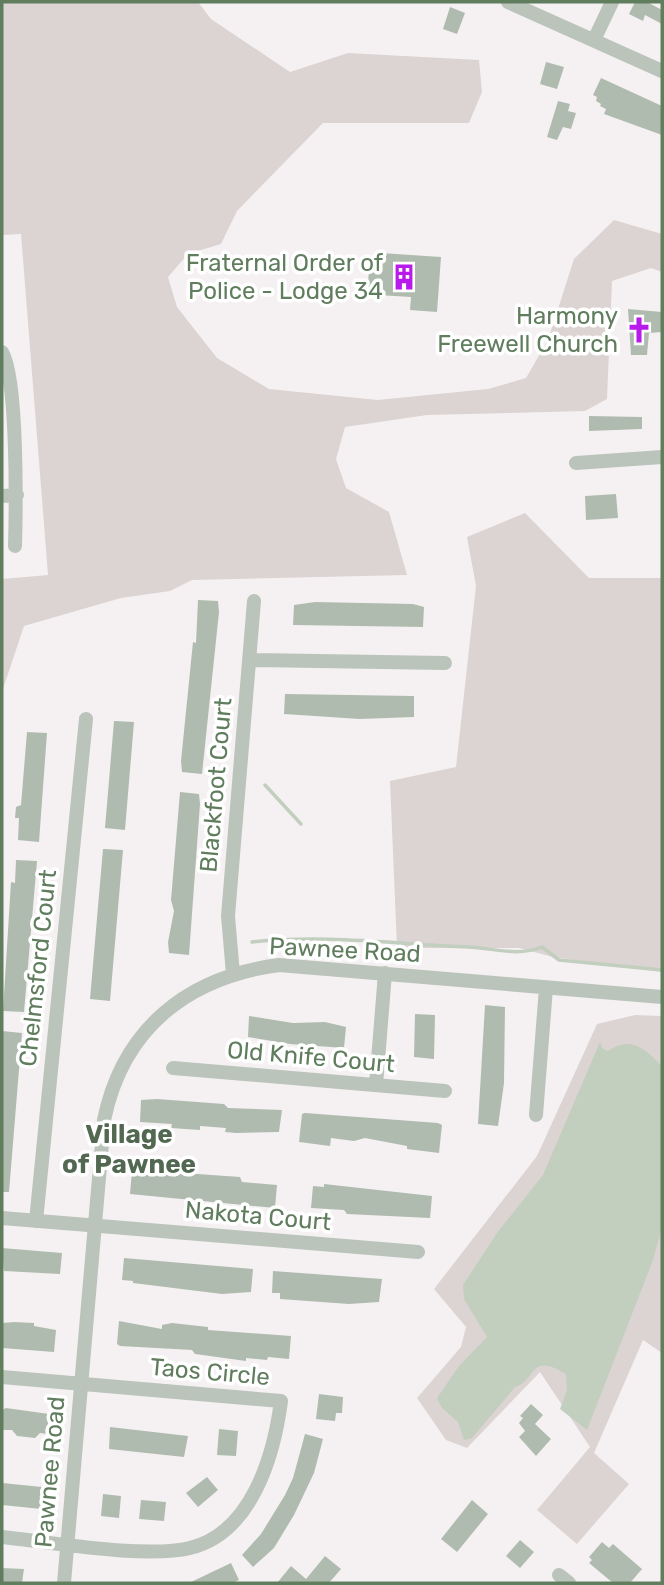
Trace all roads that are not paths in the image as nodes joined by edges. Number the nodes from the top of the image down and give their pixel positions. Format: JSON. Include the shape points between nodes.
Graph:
{"nodes":[{"id":1,"x":508,"y":2,"type":"edge"},
{"id":2,"x":612,"y":2,"type":"edge"},
{"id":3,"x":594,"y":40,"type":"junction"},
{"id":4,"x":662,"y":71,"type":"edge"},
{"id":5,"x":2,"y":352,"type":"edge"},
{"id":6,"x":662,"y":457,"type":"edge"},
{"id":7,"x":576,"y":463,"type":"dead end"},
{"id":8,"x":9,"y":496,"type":"edge"},
{"id":9,"x":16,"y":546,"type":"dead end"},
{"id":10,"x":254,"y":601,"type":"dead end"},
{"id":11,"x":249,"y":660,"type":"junction"},
{"id":12,"x":445,"y":663,"type":"dead end"},
{"id":13,"x":86,"y":719,"type":"dead end"},
{"id":14,"x":233,"y":974,"type":"junction"},
{"id":15,"x":385,"y":974,"type":"junction"},
{"id":16,"x":546,"y":988,"type":"junction"},
{"id":17,"x":662,"y":997,"type":"edge"},
{"id":18,"x":173,"y":1068,"type":"dead end"},
{"id":19,"x":376,"y":1085,"type":"junction"},
{"id":20,"x":445,"y":1091,"type":"dead end"},
{"id":21,"x":536,"y":1115,"type":"dead end"},
{"id":22,"x":2,"y":1218,"type":"edge"},
{"id":23,"x":36,"y":1221,"type":"junction"},
{"id":24,"x":94,"y":1226,"type":"junction"},
{"id":25,"x":418,"y":1252,"type":"dead end"},
{"id":26,"x":2,"y":1377,"type":"edge"},
{"id":27,"x":80,"y":1384,"type":"junction"},
{"id":28,"x":2,"y":1537,"type":"edge"},
{"id":29,"x":67,"y":1543,"type":"junction"},
{"id":30,"x":64,"y":1583,"type":"edge"}],
"edges":[{"from":1,"to":3,"type":"street"},
{"from":2,"to":3,"type":"street"},
{"from":3,"to":4,"type":"street"},
{"from":5,"to":8,"type":"street","via":[[9,373]]},
{"from":6,"to":7,"type":"street"},
{"from":8,"to":9,"type":"street"},
{"from":10,"to":11,"type":"street","name":"Blackfoot Court"},
{"from":11,"to":12,"type":"street"},
{"from":11,"to":14,"type":"street","name":"Blackfoot Court","via":[[228,916]]},
{"from":13,"to":23,"type":"street","name":"Chelmsford Court"},
{"from":14,"to":15,"type":"street","name":"Pawnee Road","via":[[279,965]]},
{"from":14,"to":24,"type":"street","name":"Pawnee Road","via":[[177,1002],[147,1028],[124,1060],[104,1120]]},
{"from":15,"to":16,"type":"street","name":"Pawnee Road"},
{"from":15,"to":19,"type":"street"},
{"from":16,"to":17,"type":"street","name":"Pawnee Road"},
{"from":16,"to":21,"type":"street"},
{"from":18,"to":19,"type":"street","name":"Old Knife Court"},
{"from":19,"to":20,"type":"street","name":"Old Knife Court"},
{"from":22,"to":23,"type":"street","name":"Nakota Court"},
{"from":23,"to":24,"type":"street","name":"Nakota Court"},
{"from":24,"to":25,"type":"street","name":"Nakota Court"},
{"from":24,"to":27,"type":"street","name":"Pawnee Road"},
{"from":26,"to":27,"type":"street"},
{"from":27,"to":29,"type":"street","name":"Pawnee Road"},
{"from":27,"to":29,"type":"street","name":"Taos Circle","via":[[281,1401],[277,1430],[256,1488],[238,1516],[217,1536],[192,1547],[165,1551]]},
{"from":28,"to":29,"type":"street"},
{"from":29,"to":30,"type":"street","name":"Pawnee Road"}]}
